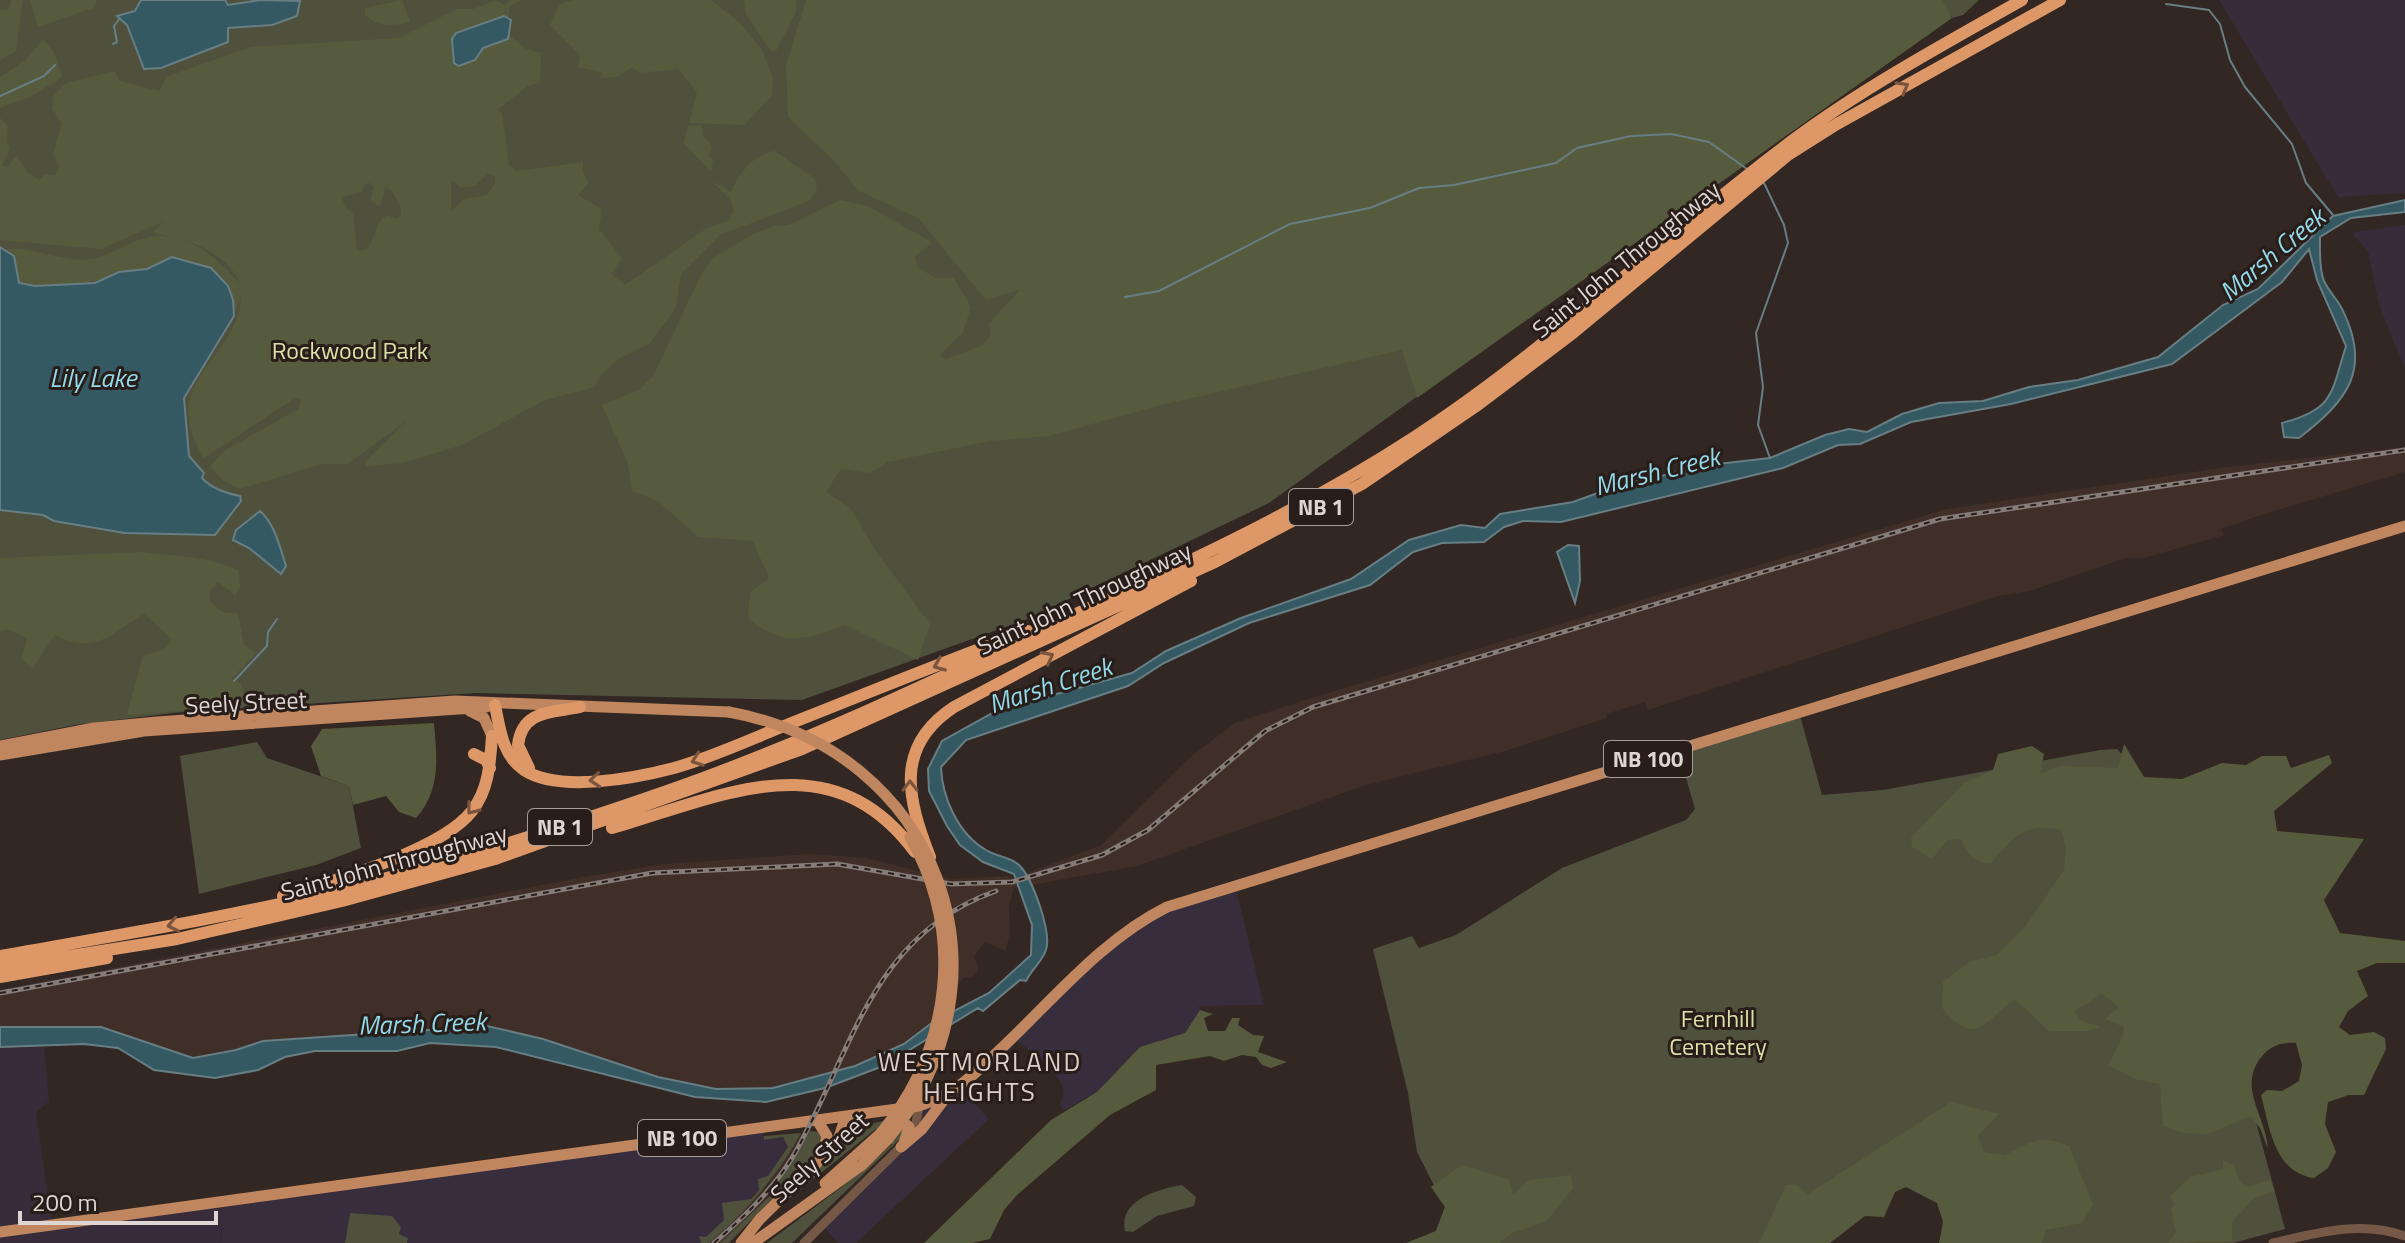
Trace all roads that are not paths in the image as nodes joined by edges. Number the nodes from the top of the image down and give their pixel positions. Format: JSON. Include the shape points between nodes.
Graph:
{"nodes":[{"id":1,"x":2022,"y":0,"type":"edge"},
{"id":2,"x":2060,"y":0,"type":"edge"},
{"id":3,"x":1288,"y":526,"type":"junction"},
{"id":4,"x":2405,"y":526,"type":"edge"},
{"id":5,"x":1091,"y":608,"type":"junction"},
{"id":6,"x":495,"y":705,"type":"junction"},
{"id":7,"x":580,"y":707,"type":"junction"},
{"id":8,"x":468,"y":711,"type":"junction"},
{"id":9,"x":492,"y":736,"type":"junction"},
{"id":10,"x":0,"y":746,"type":"edge"},
{"id":11,"x":474,"y":754,"type":"joint"},
{"id":12,"x":0,"y":755,"type":"edge"},
{"id":13,"x":490,"y":768,"type":"junction"},
{"id":14,"x":537,"y":776,"type":"junction"},
{"id":15,"x":495,"y":859,"type":"junction"},
{"id":16,"x":925,"y":859,"type":"junction"},
{"id":17,"x":211,"y":917,"type":"junction"},
{"id":18,"x":177,"y":939,"type":"junction"},
{"id":19,"x":0,"y":956,"type":"edge"},
{"id":20,"x":0,"y":967,"type":"edge"},
{"id":21,"x":0,"y":977,"type":"edge"},
{"id":22,"x":949,"y":1094,"type":"junction"},
{"id":23,"x":919,"y":1106,"type":"junction"},
{"id":24,"x":889,"y":1111,"type":"junction"},
{"id":25,"x":846,"y":1116,"type":"junction"},
{"id":26,"x":817,"y":1120,"type":"junction"},
{"id":27,"x":901,"y":1147,"type":"junction"},
{"id":28,"x":819,"y":1160,"type":"junction"},
{"id":29,"x":0,"y":1232,"type":"edge"},
{"id":30,"x":2405,"y":1236,"type":"edge"},
{"id":31,"x":741,"y":1243,"type":"edge"},
{"id":32,"x":753,"y":1243,"type":"edge"},
{"id":33,"x":804,"y":1243,"type":"edge"},
{"id":34,"x":2273,"y":1243,"type":"edge"}],
"edges":[{"from":1,"to":5,"type":"highway","name":"Saint John Throughway","number":"NB 1","via":[[1782,148],[1566,326],[1419,434],[1282,516]]},
{"from":3,"to":2,"type":"highway","name":"Saint John Throughway","number":"NB 1","one_way":true,"via":[[1362,484],[1508,383],[1788,155]]},
{"from":3,"to":15,"type":"highway","name":"Saint John Throughway","number":"NB 1","via":[[817,743]]},
{"from":16,"to":3,"type":"highway","one_way":true,"bridge":true,"via":[[913,814],[910,771],[924,737],[954,707]]},
{"from":4,"to":22,"type":"main road","number":"NB 100","via":[[1167,907],[1110,944]]},
{"from":5,"to":14,"type":"highway","one_way":true,"via":[[678,767],[584,781]]},
{"from":5,"to":17,"type":"highway","name":"Saint John Throughway","number":"NB 1","via":[[853,718],[678,787],[443,863]]},
{"from":6,"to":7,"type":"main road","name":"Seely Street"},
{"from":6,"to":8,"type":"main road","name":"Seely Street"},
{"from":6,"to":9,"type":"main road"},
{"from":6,"to":10,"type":"main road","name":"Seely Street","via":[[455,701],[196,718],[94,728]]},
{"from":6,"to":14,"type":"highway","via":[[505,747]]},
{"from":7,"to":14,"type":"highway","via":[[544,712],[524,725],[518,745]]},
{"from":7,"to":16,"type":"main road","name":"Seely Street","bridge":true,"via":[[729,715],[788,734],[847,767],[885,803]]},
{"from":8,"to":9,"type":"main road","via":[[484,718]]},
{"from":8,"to":12,"type":"main road","name":"Seely Street","via":[[144,731]]},
{"from":9,"to":11,"type":"main road"},
{"from":9,"to":13,"type":"highway"},
{"from":11,"to":13,"type":"highway"},
{"from":13,"to":17,"type":"highway","one_way":true,"via":[[472,811],[440,837],[333,880]]},
{"from":15,"to":16,"type":"highway","bridge":true,"via":[[735,792],[800,783],[860,801]]},
{"from":15,"to":18,"type":"highway","name":"Saint John Throughway","number":"NB 1"},
{"from":16,"to":32,"type":"main road","name":"Seely Street","bridge":true,"via":[[942,924],[946,966],[936,1030],[923,1067],[862,1165]]},
{"from":17,"to":19,"type":"highway","name":"Saint John Throughway","number":"NB 1","one_way":true},
{"from":18,"to":20,"type":"highway","name":"Saint John Throughway","number":"NB 1"},
{"from":18,"to":21,"type":"highway"},
{"from":22,"to":23,"type":"main road","number":"NB 100"},
{"from":22,"to":27,"type":"main road"},
{"from":23,"to":24,"type":"main road","number":"NB 100"},
{"from":23,"to":27,"type":"street","via":[[915,1132]]},
{"from":24,"to":25,"type":"main road","number":"NB 100"},
{"from":24,"to":27,"type":"main road","via":[[909,1127]]},
{"from":25,"to":26,"type":"main road","number":"NB 100"},
{"from":25,"to":28,"type":"main road","via":[[837,1143]]},
{"from":26,"to":28,"type":"main road","via":[[828,1140]]},
{"from":26,"to":29,"type":"main road","number":"NB 100"},
{"from":27,"to":33,"type":"street"},
{"from":28,"to":31,"type":"main road"},
{"from":30,"to":34,"type":"street","via":[[2356,1227]]}]}
